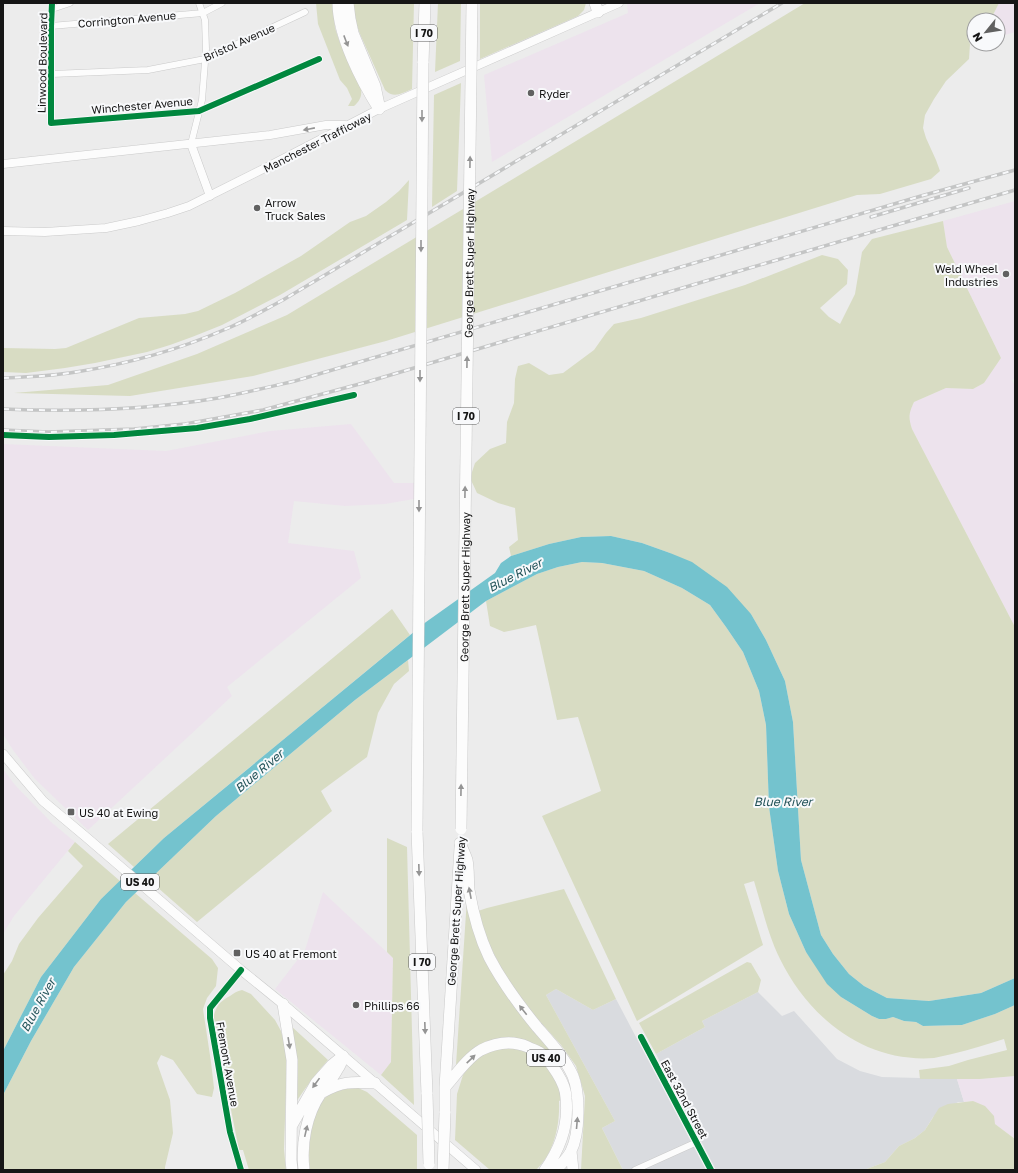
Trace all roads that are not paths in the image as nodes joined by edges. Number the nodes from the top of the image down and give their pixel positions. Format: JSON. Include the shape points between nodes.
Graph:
{"nodes":[{"id":1,"x":70,"y":3,"type":"edge"},
{"id":2,"x":199,"y":3,"type":"edge"},
{"id":3,"x":222,"y":3,"type":"edge"},
{"id":4,"x":338,"y":3,"type":"edge"},
{"id":5,"x":348,"y":3,"type":"edge"},
{"id":6,"x":425,"y":3,"type":"edge"},
{"id":7,"x":472,"y":3,"type":"edge"},
{"id":8,"x":619,"y":3,"type":"edge"},
{"id":9,"x":52,"y":6,"type":"edge"},
{"id":10,"x":597,"y":6,"type":"edge"},
{"id":11,"x":305,"y":12,"type":"dead end"},
{"id":12,"x":203,"y":13,"type":"junction"},
{"id":13,"x":51,"y":26,"type":"junction"},
{"id":14,"x":205,"y":59,"type":"junction"},
{"id":15,"x":319,"y":59,"type":"dead end"},
{"id":16,"x":52,"y":74,"type":"junction"},
{"id":17,"x":379,"y":109,"type":"junction"},
{"id":18,"x":199,"y":111,"type":"junction"},
{"id":19,"x":51,"y":122,"type":"joint"},
{"id":20,"x":348,"y":125,"type":"junction"},
{"id":21,"x":191,"y":144,"type":"junction"},
{"id":22,"x":3,"y":164,"type":"edge"},
{"id":23,"x":210,"y":196,"type":"junction"},
{"id":24,"x":3,"y":230,"type":"edge"},
{"id":25,"x":354,"y":395,"type":"dead end"},
{"id":26,"x":3,"y":435,"type":"edge"},
{"id":27,"x":3,"y":754,"type":"edge"},
{"id":28,"x":460,"y":843,"type":"junction"},
{"id":29,"x":241,"y":970,"type":"junction"},
{"id":30,"x":283,"y":1004,"type":"junction"},
{"id":31,"x":641,"y":1037,"type":"dead end"},
{"id":32,"x":344,"y":1056,"type":"junction"},
{"id":33,"x":375,"y":1083,"type":"junction"},
{"id":34,"x":445,"y":1087,"type":"junction"},
{"id":35,"x":320,"y":1093,"type":"junction"},
{"id":36,"x":291,"y":1126,"type":"junction"},
{"id":37,"x":697,"y":1142,"type":"junction"},
{"id":38,"x":571,"y":1151,"type":"junction"},
{"id":39,"x":429,"y":1167,"type":"edge"},
{"id":40,"x":242,"y":1170,"type":"edge"},
{"id":41,"x":292,"y":1170,"type":"edge"},
{"id":42,"x":304,"y":1170,"type":"edge"},
{"id":43,"x":443,"y":1170,"type":"edge"},
{"id":44,"x":476,"y":1170,"type":"edge"},
{"id":45,"x":545,"y":1170,"type":"edge"},
{"id":46,"x":556,"y":1170,"type":"edge"},
{"id":47,"x":572,"y":1170,"type":"edge"},
{"id":48,"x":636,"y":1170,"type":"edge"},
{"id":49,"x":711,"y":1170,"type":"edge"}],
"edges":[{"from":1,"to":9,"type":"street"},
{"from":2,"to":12,"type":"street"},
{"from":3,"to":12,"type":"street"},
{"from":4,"to":17,"type":"highway","one_way":true,"via":[[342,32],[368,92]]},
{"from":5,"to":17,"type":"highway","via":[[353,33],[376,86]]},
{"from":6,"to":39,"type":"highway","number":"I 70","one_way":true,"bridge":true,"via":[[417,831]]},
{"from":28,"to":7,"type":"highway","name":"George Brett Super Highway","number":"I 70","one_way":true,"bridge":true},
{"from":8,"to":10,"type":"main road","name":"Manchester Trafficway"},
{"from":9,"to":13,"type":"street","name":"Linwood Boulevard"},
{"from":10,"to":17,"type":"main road","name":"Manchester Trafficway"},
{"from":11,"to":14,"type":"street","name":"Bristol Avenue"},
{"from":12,"to":13,"type":"street","name":"Corrington Avenue"},
{"from":12,"to":14,"type":"street","via":[[206,30]]},
{"from":13,"to":16,"type":"street","name":"Linwood Boulevard"},
{"from":14,"to":16,"type":"street","name":"Bristol Avenue","via":[[148,70]]},
{"from":14,"to":18,"type":"street"},
{"from":15,"to":18,"type":"street","name":"Winchester Avenue"},
{"from":16,"to":19,"type":"street","name":"Linwood Boulevard"},
{"from":17,"to":20,"type":"main road","name":"Manchester Trafficway"},
{"from":18,"to":19,"type":"street","name":"Winchester Avenue"},
{"from":18,"to":21,"type":"street"},
{"from":20,"to":21,"type":"main road","one_way":true,"via":[[326,125],[270,135]]},
{"from":20,"to":23,"type":"main road","name":"Manchester Trafficway"},
{"from":21,"to":22,"type":"main road"},
{"from":21,"to":23,"type":"main road"},
{"from":23,"to":24,"type":"main road","name":"Manchester Trafficway","via":[[168,213],[106,228],[45,232]]},
{"from":25,"to":26,"type":"street","via":[[250,419],[197,428],[114,436]]},
{"from":27,"to":29,"type":"main road","number":"US 40","via":[[43,801]]},
{"from":28,"to":34,"type":"highway","name":"George Brett Super Highway","number":"I 70"},
{"from":38,"to":28,"type":"highway","one_way":true,"via":[[578,1121],[573,1077],[560,1055],[509,991],[489,956],[475,916],[467,860]]},
{"from":29,"to":30,"type":"main road","number":"US 40"},
{"from":29,"to":40,"type":"street","name":"Fremont Avenue","via":[[210,1008],[210,1018],[230,1132]]},
{"from":30,"to":32,"type":"main road","number":"US 40"},
{"from":30,"to":36,"type":"highway","one_way":true,"via":[[292,1060]]},
{"from":31,"to":37,"type":"street","name":"East 32nd Street"},
{"from":32,"to":33,"type":"main road","number":"US 40"},
{"from":32,"to":35,"type":"highway"},
{"from":32,"to":36,"type":"highway","one_way":true,"via":[[316,1082]]},
{"from":33,"to":35,"type":"highway","via":[[351,1082],[335,1085]]},
{"from":33,"to":44,"type":"main road","number":"US 40"},
{"from":34,"to":43,"type":"highway","name":"George Brett Super Highway","number":"I 70","bridge":true},
{"from":34,"to":45,"type":"highway","number":"US 40","one_way":true,"via":[[471,1058],[494,1044],[520,1044],[539,1052],[563,1082],[566,1098],[563,1137],[555,1156]]},
{"from":42,"to":35,"type":"highway","one_way":true,"via":[[304,1138],[310,1114]]},
{"from":36,"to":41,"type":"highway"},
{"from":37,"to":48,"type":"street"},
{"from":37,"to":49,"type":"street","name":"East 32nd Street"},
{"from":38,"to":46,"type":"highway"},
{"from":38,"to":47,"type":"highway"}]}
